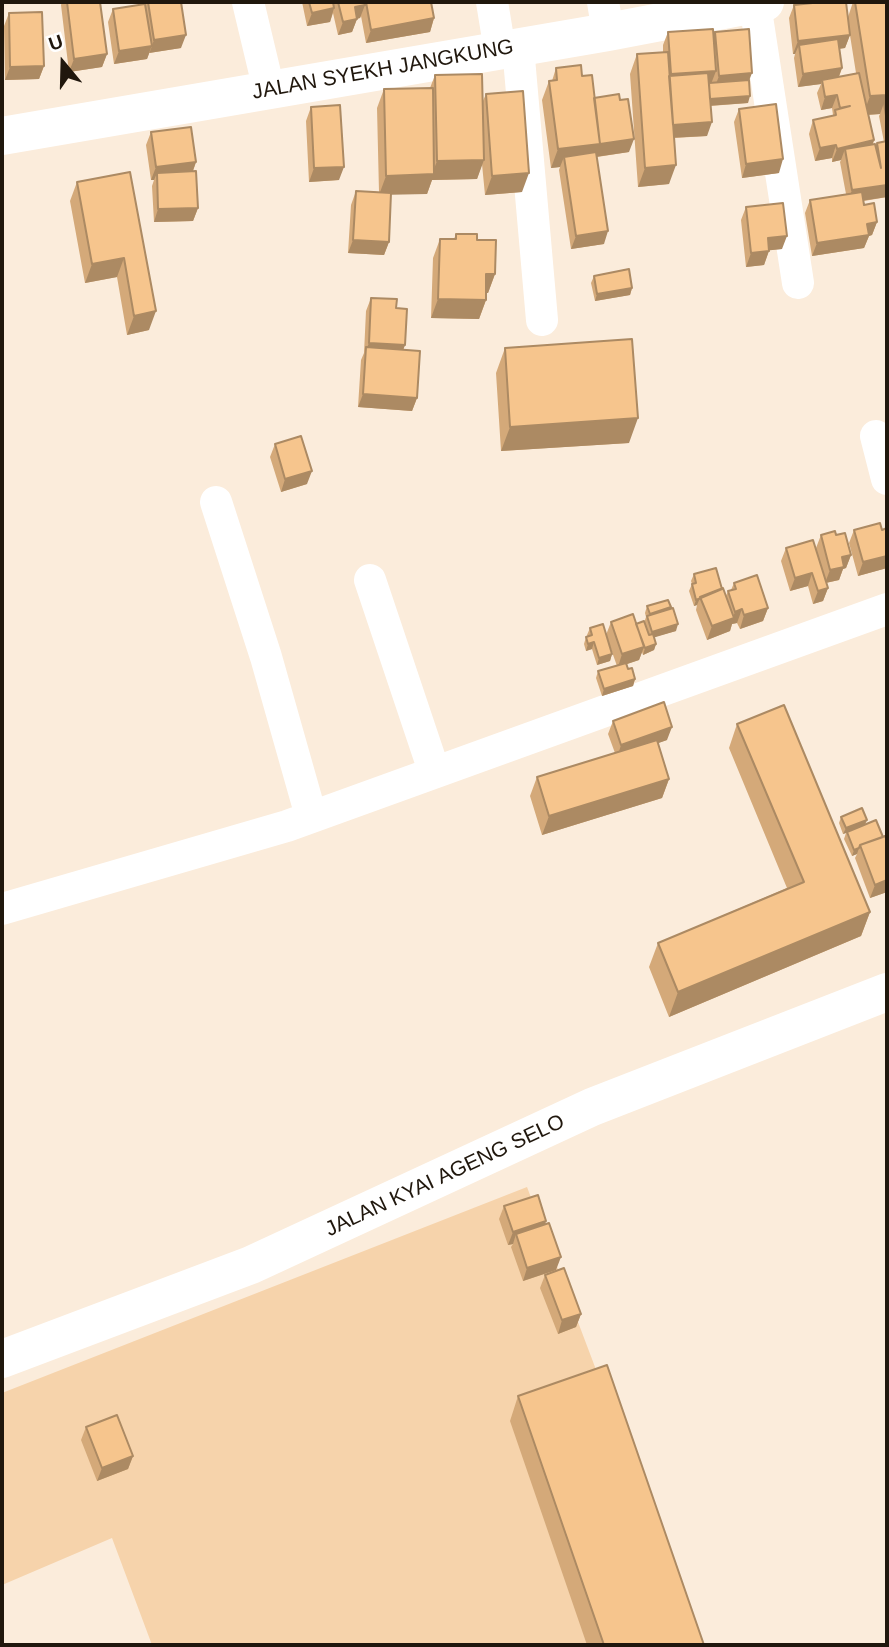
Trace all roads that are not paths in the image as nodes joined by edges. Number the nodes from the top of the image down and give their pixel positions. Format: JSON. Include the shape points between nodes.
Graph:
{"nodes":[{"id":1,"x":248,"y":2,"type":"edge"},
{"id":2,"x":492,"y":2,"type":"edge"},
{"id":3,"x":760,"y":3,"type":"edge"},
{"id":4,"x":606,"y":17,"type":"edge"},
{"id":5,"x":509,"y":49,"type":"junction"},
{"id":6,"x":269,"y":90,"type":"junction"},
{"id":7,"x":2,"y":136,"type":"edge"},
{"id":8,"x":798,"y":283,"type":"dead end"},
{"id":9,"x":542,"y":320,"type":"dead end"},
{"id":10,"x":876,"y":436,"type":"dead end"},
{"id":11,"x":887,"y":479,"type":"edge"},
{"id":12,"x":216,"y":502,"type":"dead end"},
{"id":13,"x":370,"y":580,"type":"dead end"},
{"id":14,"x":887,"y":610,"type":"edge"},
{"id":15,"x":434,"y":771,"type":"junction"},
{"id":16,"x":311,"y":816,"type":"junction"},
{"id":17,"x":2,"y":909,"type":"edge"},
{"id":18,"x":887,"y":992,"type":"edge"},
{"id":19,"x":2,"y":1359,"type":"edge"}],
"edges":[{"from":1,"to":6,"type":"street"},
{"from":2,"to":5,"type":"street"},
{"from":3,"to":4,"type":"main road","name":"JALAN SYEKH JANGKUNG"},
{"from":3,"to":8,"type":"street"},
{"from":4,"to":5,"type":"main road","name":"JALAN SYEKH JANGKUNG"},
{"from":5,"to":6,"type":"main road","name":"JALAN SYEKH JANGKUNG"},
{"from":5,"to":9,"type":"street"},
{"from":6,"to":7,"type":"main road","name":"JALAN SYEKH JANGKUNG"},
{"from":10,"to":11,"type":"street"},
{"from":12,"to":16,"type":"street"},
{"from":13,"to":15,"type":"street"},
{"from":14,"to":15,"type":"street"},
{"from":15,"to":16,"type":"street"},
{"from":16,"to":17,"type":"street"},
{"from":18,"to":19,"type":"main road","name":"JALAN KYAI AGENG SELO","via":[[592,1107],[251,1265]]}]}
